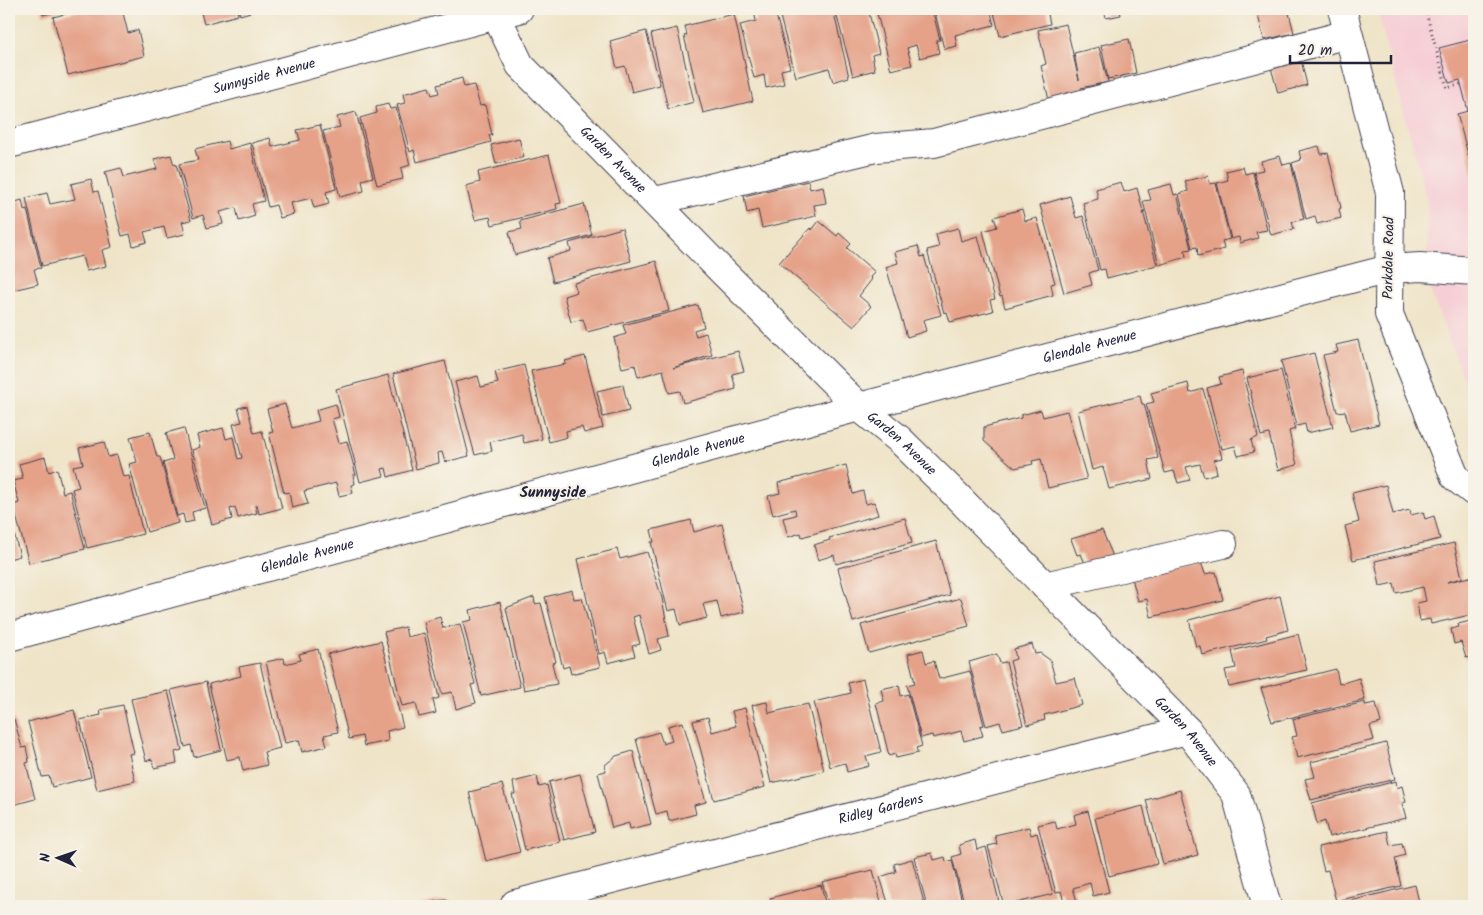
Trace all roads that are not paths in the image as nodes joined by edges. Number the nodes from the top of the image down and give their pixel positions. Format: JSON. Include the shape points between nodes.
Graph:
{"nodes":[{"id":1,"x":502,"y":11,"type":"edge"},
{"id":2,"x":1345,"y":21,"type":"edge"},
{"id":3,"x":9,"y":144,"type":"edge"},
{"id":4,"x":654,"y":201,"type":"junction"},
{"id":5,"x":1389,"y":269,"type":"junction"},
{"id":6,"x":1474,"y":271,"type":"edge"},
{"id":7,"x":859,"y":407,"type":"junction"},
{"id":8,"x":1474,"y":492,"type":"edge"},
{"id":9,"x":1224,"y":544,"type":"dead end"},
{"id":10,"x":1045,"y":586,"type":"junction"},
{"id":11,"x":9,"y":637,"type":"edge"},
{"id":12,"x":1187,"y":730,"type":"junction"},
{"id":13,"x":515,"y":904,"type":"dead end"},
{"id":14,"x":1267,"y":906,"type":"edge"}],
"edges":[{"from":1,"to":3,"type":"street","name":"Sunnyside Avenue"},
{"from":1,"to":4,"type":"street","name":"Garden Avenue","via":[[520,64]]},
{"from":2,"to":4,"type":"street","via":[[934,143],[876,148]]},
{"from":2,"to":5,"type":"street","name":"Parkdale Road","via":[[1390,193]]},
{"from":4,"to":7,"type":"street","name":"Garden Avenue"},
{"from":5,"to":6,"type":"street","name":"Glendale Avenue","via":[[1420,267]]},
{"from":5,"to":7,"type":"street","name":"Glendale Avenue"},
{"from":5,"to":8,"type":"street","name":"Parkdale Road","via":[[1389,314],[1456,477]]},
{"from":7,"to":10,"type":"street","name":"Garden Avenue","via":[[900,440]]},
{"from":7,"to":11,"type":"street","name":"Glendale Avenue"},
{"from":9,"to":10,"type":"street"},
{"from":10,"to":12,"type":"street","name":"Garden Avenue"},
{"from":12,"to":13,"type":"street","name":"Ridley Gardens"},
{"from":12,"to":14,"type":"street","name":"Garden Avenue","via":[[1236,794]]}]}
